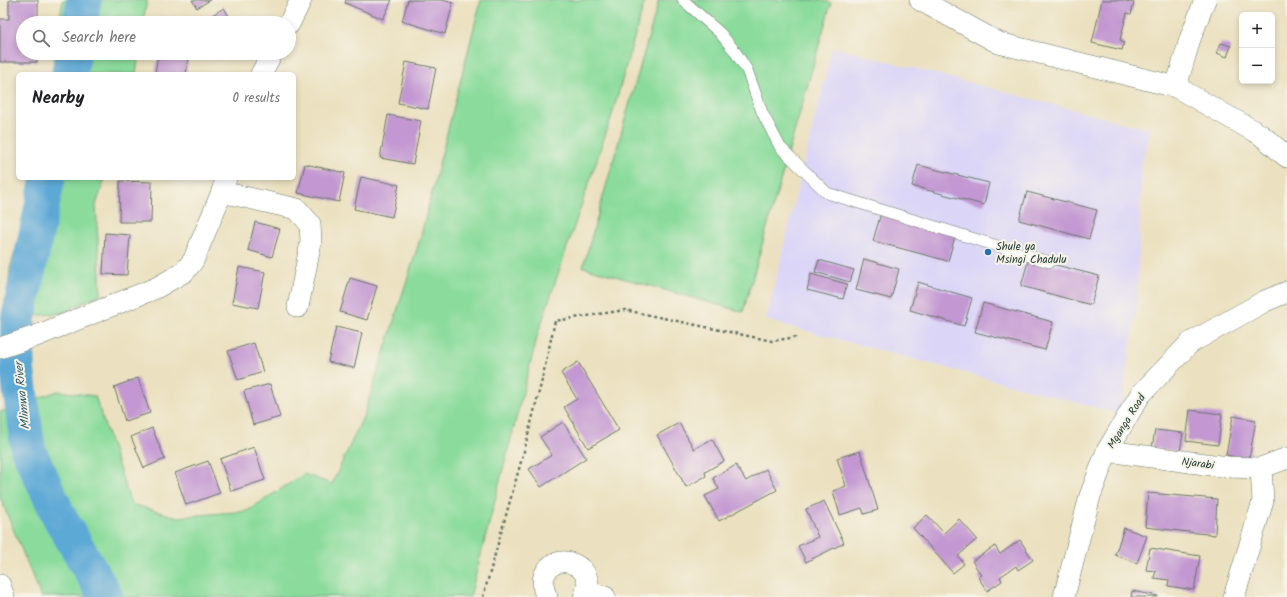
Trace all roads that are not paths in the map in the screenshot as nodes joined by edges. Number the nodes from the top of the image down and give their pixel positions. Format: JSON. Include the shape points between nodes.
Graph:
{"nodes":[{"id":1,"x":301,"y":0,"type":"edge"},
{"id":2,"x":683,"y":0,"type":"edge"},
{"id":3,"x":921,"y":0,"type":"edge"},
{"id":4,"x":1205,"y":0,"type":"edge"},
{"id":5,"x":293,"y":16,"type":"edge"},
{"id":6,"x":268,"y":60,"type":"edge"},
{"id":7,"x":262,"y":72,"type":"edge"},
{"id":8,"x":1176,"y":87,"type":"junction"},
{"id":9,"x":1287,"y":157,"type":"edge"},
{"id":10,"x":224,"y":185,"type":"edge"},
{"id":11,"x":1049,"y":262,"type":"dead end"},
{"id":12,"x":1287,"y":292,"type":"edge"},
{"id":13,"x":298,"y":307,"type":"dead end"},
{"id":14,"x":0,"y":348,"type":"edge"},
{"id":15,"x":1108,"y":451,"type":"junction"},
{"id":16,"x":1287,"y":458,"type":"edge"},
{"id":17,"x":1261,"y":468,"type":"junction"},
{"id":18,"x":0,"y":585,"type":"edge"},
{"id":19,"x":592,"y":595,"type":"edge"},
{"id":20,"x":4,"y":597,"type":"edge"},
{"id":21,"x":547,"y":597,"type":"edge"},
{"id":22,"x":1064,"y":597,"type":"edge"},
{"id":23,"x":1234,"y":597,"type":"edge"}],
"edges":[{"from":1,"to":5,"type":"street"},
{"from":2,"to":11,"type":"lane","via":[[720,33],[734,50],[747,70],[762,112],[780,147],[826,194]]},
{"from":3,"to":8,"type":"street","via":[[999,43]]},
{"from":4,"to":8,"type":"street"},
{"from":6,"to":7,"type":"street"},
{"from":8,"to":9,"type":"street","via":[[1261,136]]},
{"from":10,"to":13,"type":"street","via":[[297,209],[310,224],[311,242]]},
{"from":10,"to":14,"type":"street","via":[[193,261],[184,272],[156,288]]},
{"from":12,"to":15,"type":"street","name":"Mganga Road","via":[[1190,343],[1140,395]]},
{"from":15,"to":17,"type":"street","name":"Njarabi","via":[[1228,467]]},
{"from":15,"to":22,"type":"street","name":"Mganga Road","via":[[1090,496]]},
{"from":16,"to":17,"type":"street","name":"Njarabi"},
{"from":17,"to":23,"type":"street","via":[[1263,501]]},
{"from":18,"to":20,"type":"street"},
{"from":19,"to":21,"type":"street","via":[[582,569],[576,564],[559,562],[546,572],[543,580]]}]}
